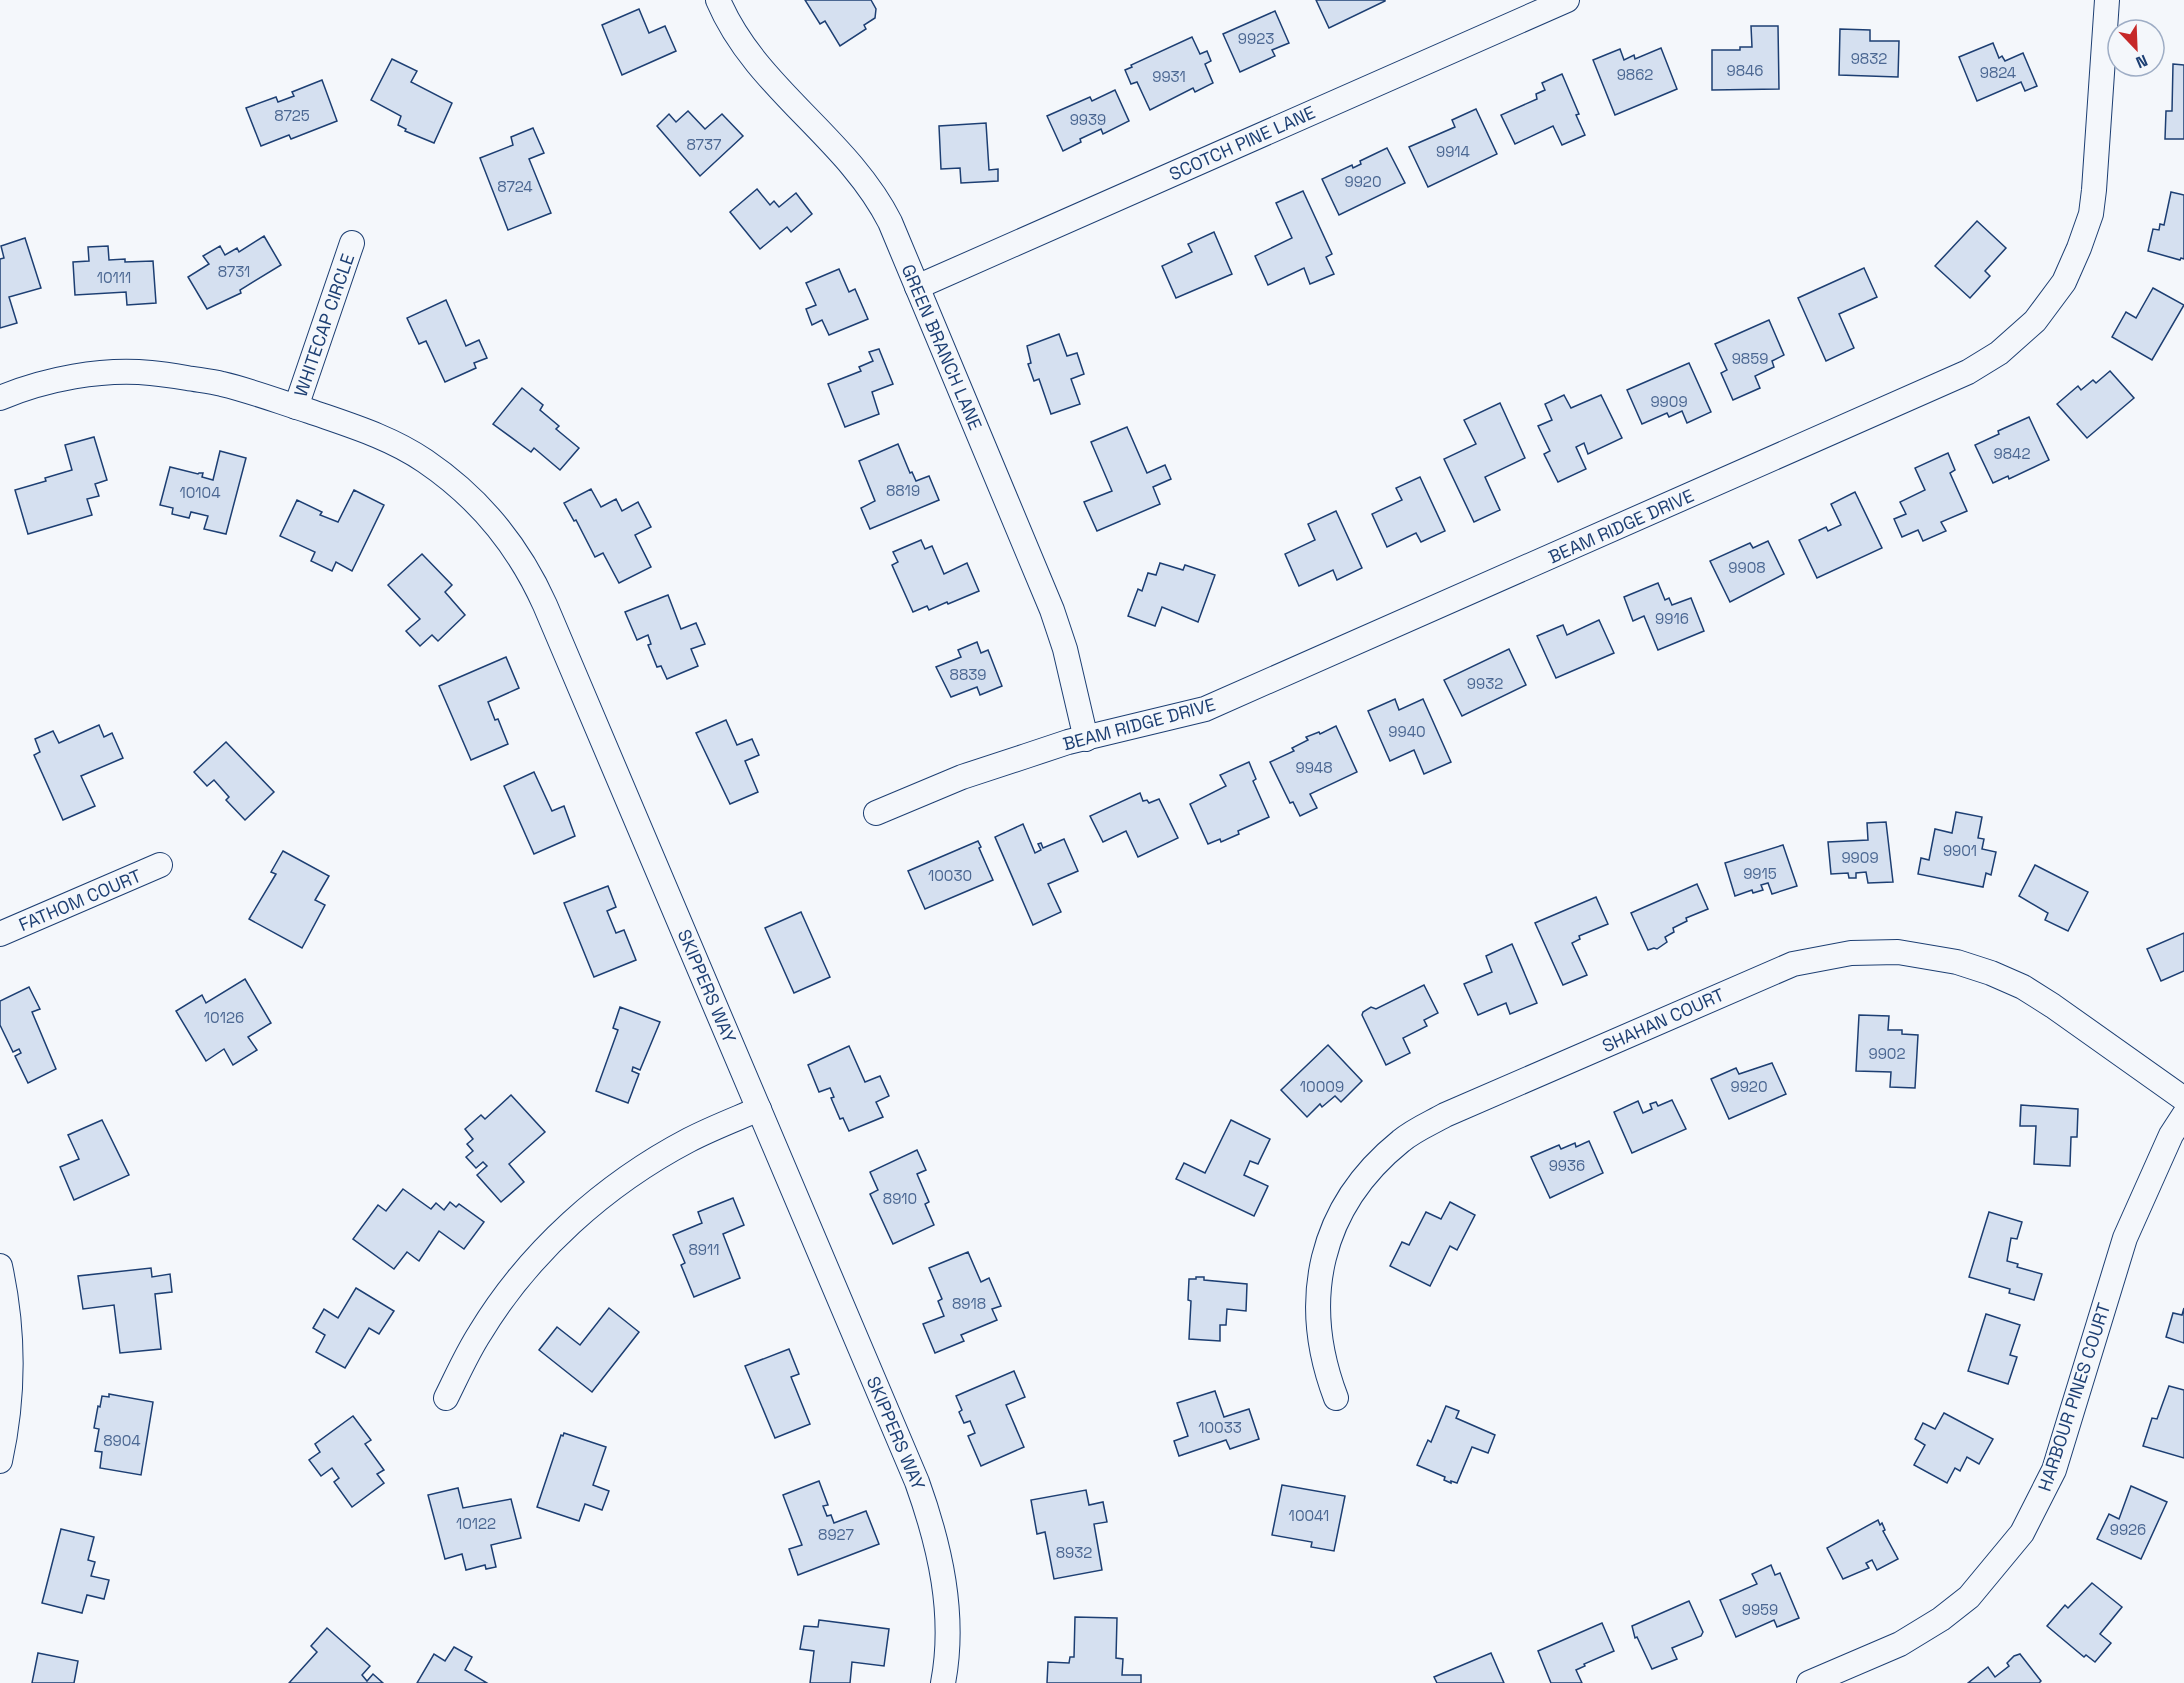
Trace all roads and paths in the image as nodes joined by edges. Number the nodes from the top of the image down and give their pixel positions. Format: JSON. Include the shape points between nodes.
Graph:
{"nodes":[{"id":1,"x":718,"y":0,"type":"edge"},
{"id":2,"x":1567,"y":0,"type":"edge"},
{"id":3,"x":2107,"y":0,"type":"edge"},
{"id":4,"x":352,"y":243,"type":"dead end"},
{"id":5,"x":917,"y":287,"type":"junction"},
{"id":6,"x":0,"y":398,"type":"edge"},
{"id":7,"x":296,"y":407,"type":"junction"},
{"id":8,"x":1086,"y":739,"type":"junction"},
{"id":9,"x":876,"y":813,"type":"dead end"},
{"id":10,"x":160,"y":865,"type":"dead end"},
{"id":11,"x":0,"y":934,"type":"edge"},
{"id":12,"x":2184,"y":1099,"type":"edge"},
{"id":13,"x":759,"y":1109,"type":"junction"},
{"id":14,"x":2184,"y":1114,"type":"edge"},
{"id":15,"x":0,"y":1266,"type":"edge"},
{"id":16,"x":446,"y":1398,"type":"dead end"},
{"id":17,"x":1336,"y":1398,"type":"dead end"},
{"id":18,"x":0,"y":1461,"type":"edge"},
{"id":19,"x":944,"y":1683,"type":"edge"},
{"id":20,"x":1809,"y":1683,"type":"edge"}],
"edges":[{"from":1,"to":5,"type":"street","name":"GREEN BRANCH LANE","via":[[734,33],[758,65],[870,188],[890,222]]},
{"from":2,"to":5,"type":"street","name":"SCOTCH PINE LANE"},
{"from":3,"to":8,"type":"street","name":"BEAM RIDGE DRIVE","via":[[2088,226],[2070,271],[2050,302],[1999,353],[1957,377],[1230,699]]},
{"from":4,"to":7,"type":"street","name":"WHITECAP CIRCLE"},
{"from":5,"to":8,"type":"street","name":"GREEN BRANCH LANE","via":[[1052,610]]},
{"from":6,"to":7,"type":"street","name":"SKIPPERS WAY","via":[[20,390],[102,373],[150,372],[221,383]]},
{"from":7,"to":13,"type":"street","name":"SKIPPERS WAY","via":[[382,437],[425,461],[484,511],[522,560],[545,605]]},
{"from":8,"to":9,"type":"street","name":"BEAM RIDGE DRIVE","via":[[962,777]]},
{"from":10,"to":11,"type":"street","name":"FATHOM COURT"},
{"from":12,"to":17,"type":"street","name":"SHAHAN COURT","via":[[2053,1006],[2023,987],[1980,969],[1934,956],[1875,951],[1793,964],[1446,1115],[1404,1139],[1377,1162],[1341,1211],[1322,1267],[1317,1315],[1319,1340]]},
{"from":13,"to":16,"type":"street","via":[[707,1131],[645,1167],[606,1193],[561,1232],[499,1304],[479,1333]]},
{"from":13,"to":19,"type":"street","name":"SKIPPERS WAY","via":[[926,1506],[944,1581]]},
{"from":14,"to":20,"type":"street","name":"HARBOUR PINES COURT","via":[[2125,1238],[2054,1470],[2022,1533],[1969,1597],[1941,1619],[1900,1644]]},
{"from":15,"to":18,"type":"street","via":[[9,1321],[11,1368]]}]}
